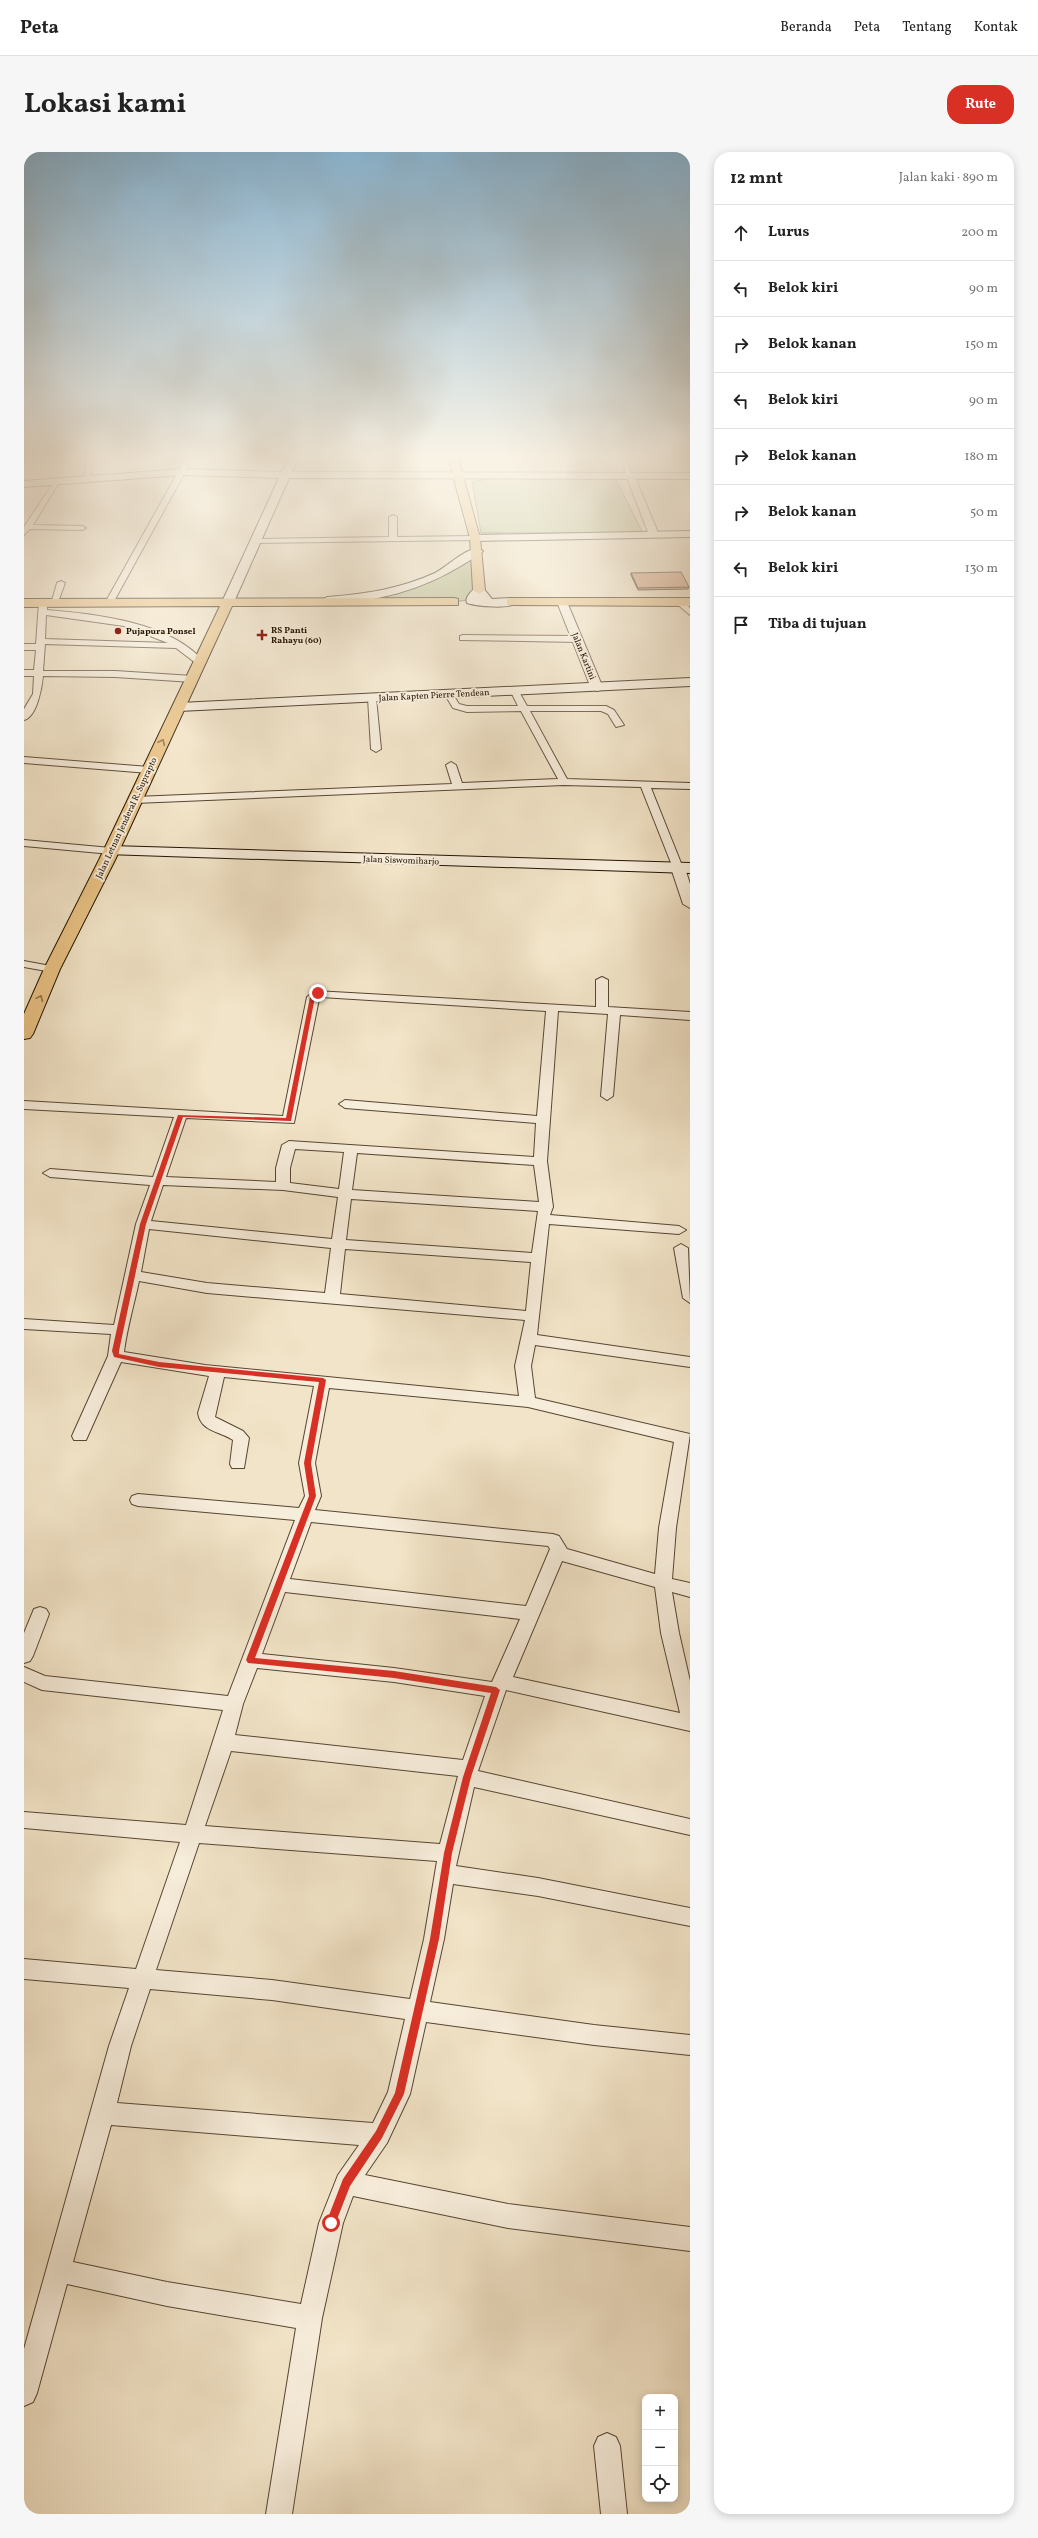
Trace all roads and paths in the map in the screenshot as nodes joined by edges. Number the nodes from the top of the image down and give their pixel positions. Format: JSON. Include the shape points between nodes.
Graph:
{"nodes":[{"id":1,"x":130,"y":564,"type":"edge"},
{"id":2,"x":245,"y":564,"type":"edge"},
{"id":3,"x":459,"y":564,"type":"edge"},
{"id":4,"x":478,"y":564,"type":"edge"},
{"id":5,"x":61,"y":583,"type":"dead end"},
{"id":6,"x":480,"y":599,"type":"junction"},
{"id":7,"x":24,"y":602,"type":"edge"},
{"id":8,"x":228,"y":602,"type":"junction"},
{"id":9,"x":312,"y":602,"type":"junction"},
{"id":10,"x":562,"y":602,"type":"junction"},
{"id":11,"x":685,"y":602,"type":"edge"},
{"id":12,"x":109,"y":603,"type":"junction"},
{"id":13,"x":47,"y":606,"type":"junction"},
{"id":14,"x":690,"y":613,"type":"edge"},
{"id":15,"x":463,"y":638,"type":"dead end"},
{"id":16,"x":578,"y":639,"type":"junction"},
{"id":17,"x":40,"y":644,"type":"junction"},
{"id":18,"x":180,"y":646,"type":"junction"},
{"id":19,"x":24,"y":647,"type":"edge"},
{"id":20,"x":200,"y":662,"type":"junction"},
{"id":21,"x":24,"y":673,"type":"edge"},
{"id":22,"x":38,"y":673,"type":"junction"},
{"id":23,"x":193,"y":678,"type":"junction"},
{"id":24,"x":689,"y":683,"type":"edge"},
{"id":25,"x":597,"y":688,"type":"junction"},
{"id":26,"x":515,"y":692,"type":"junction"},
{"id":27,"x":449,"y":694,"type":"junction"},
{"id":28,"x":372,"y":698,"type":"junction"},
{"id":29,"x":179,"y":707,"type":"junction"},
{"id":30,"x":524,"y":709,"type":"junction"},
{"id":31,"x":24,"y":717,"type":"edge"},
{"id":32,"x":619,"y":725,"type":"dead end"},
{"id":33,"x":376,"y":749,"type":"dead end"},
{"id":34,"x":24,"y":760,"type":"edge"},
{"id":35,"x":451,"y":765,"type":"dead end"},
{"id":36,"x":149,"y":770,"type":"junction"},
{"id":37,"x":564,"y":782,"type":"junction"},
{"id":38,"x":644,"y":783,"type":"junction"},
{"id":39,"x":690,"y":786,"type":"edge"},
{"id":40,"x":458,"y":787,"type":"junction"},
{"id":41,"x":135,"y":800,"type":"junction"},
{"id":42,"x":24,"y":843,"type":"edge"},
{"id":43,"x":111,"y":851,"type":"junction"},
{"id":44,"x":684,"y":868,"type":"edge"},
{"id":45,"x":690,"y":904,"type":"edge"},
{"id":46,"x":24,"y":964,"type":"edge"},
{"id":47,"x":52,"y":969,"type":"junction"},
{"id":48,"x":602,"y":980,"type":"dead end"},
{"id":49,"x":552,"y":1007,"type":"junction"},
{"id":50,"x":608,"y":1011,"type":"junction"},
{"id":51,"x":690,"y":1016,"type":"edge"},
{"id":52,"x":24,"y":1034,"type":"edge"},
{"id":53,"x":607,"y":1096,"type":"dead end"},
{"id":54,"x":345,"y":1104,"type":"dead end"},
{"id":55,"x":24,"y":1105,"type":"edge"},
{"id":56,"x":181,"y":1115,"type":"junction"},
{"id":57,"x":289,"y":1120,"type":"junction"},
{"id":58,"x":544,"y":1120,"type":"junction"},
{"id":59,"x":289,"y":1145,"type":"junction"},
{"id":60,"x":351,"y":1148,"type":"junction"},
{"id":61,"x":540,"y":1161,"type":"junction"},
{"id":62,"x":50,"y":1172,"type":"dead end"},
{"id":63,"x":157,"y":1181,"type":"junction"},
{"id":64,"x":283,"y":1186,"type":"junction"},
{"id":65,"x":345,"y":1194,"type":"junction"},
{"id":66,"x":544,"y":1213,"type":"junction"},
{"id":67,"x":143,"y":1224,"type":"junction"},
{"id":68,"x":339,"y":1244,"type":"junction"},
{"id":69,"x":686,"y":1248,"type":"edge"},
{"id":70,"x":538,"y":1258,"type":"junction"},
{"id":71,"x":132,"y":1275,"type":"junction"},
{"id":72,"x":332,"y":1298,"type":"junction"},
{"id":73,"x":690,"y":1298,"type":"edge"},
{"id":74,"x":533,"y":1316,"type":"junction"},
{"id":75,"x":24,"y":1324,"type":"edge"},
{"id":76,"x":119,"y":1330,"type":"junction"},
{"id":77,"x":528,"y":1339,"type":"junction"},
{"id":78,"x":116,"y":1356,"type":"junction"},
{"id":79,"x":690,"y":1362,"type":"edge"},
{"id":80,"x":218,"y":1371,"type":"junction"},
{"id":81,"x":323,"y":1380,"type":"junction"},
{"id":82,"x":528,"y":1402,"type":"junction"},
{"id":83,"x":80,"y":1436,"type":"dead end"},
{"id":84,"x":686,"y":1439,"type":"edge"},
{"id":85,"x":238,"y":1464,"type":"dead end"},
{"id":86,"x":138,"y":1500,"type":"dead end"},
{"id":87,"x":305,"y":1515,"type":"junction"},
{"id":88,"x":557,"y":1552,"type":"junction"},
{"id":89,"x":663,"y":1584,"type":"junction"},
{"id":90,"x":280,"y":1585,"type":"junction"},
{"id":91,"x":690,"y":1590,"type":"edge"},
{"id":92,"x":529,"y":1613,"type":"junction"},
{"id":93,"x":40,"y":1614,"type":"dead end"},
{"id":94,"x":24,"y":1656,"type":"edge"},
{"id":95,"x":250,"y":1660,"type":"junction"},
{"id":96,"x":24,"y":1674,"type":"edge"},
{"id":97,"x":499,"y":1686,"type":"junction"},
{"id":98,"x":234,"y":1704,"type":"junction"},
{"id":99,"x":690,"y":1718,"type":"edge"},
{"id":100,"x":690,"y":1724,"type":"edge"},
{"id":101,"x":224,"y":1742,"type":"junction"},
{"id":102,"x":468,"y":1773,"type":"junction"},
{"id":103,"x":24,"y":1820,"type":"edge"},
{"id":104,"x":690,"y":1827,"type":"edge"},
{"id":105,"x":192,"y":1834,"type":"junction"},
{"id":106,"x":448,"y":1853,"type":"junction"},
{"id":107,"x":445,"y":1874,"type":"junction"},
{"id":108,"x":690,"y":1917,"type":"edge"},
{"id":109,"x":24,"y":1969,"type":"edge"},
{"id":110,"x":144,"y":1980,"type":"junction"},
{"id":111,"x":419,"y":2010,"type":"junction"},
{"id":112,"x":690,"y":2045,"type":"edge"},
{"id":113,"x":103,"y":2113,"type":"junction"},
{"id":114,"x":379,"y":2135,"type":"junction"},
{"id":115,"x":346,"y":2183,"type":"junction"},
{"id":116,"x":690,"y":2239,"type":"edge"},
{"id":117,"x":57,"y":2270,"type":"junction"},
{"id":118,"x":310,"y":2318,"type":"junction"},
{"id":119,"x":24,"y":2393,"type":"edge"},
{"id":120,"x":607,"y":2446,"type":"dead end"},
{"id":121,"x":279,"y":2514,"type":"edge"},
{"id":122,"x":614,"y":2514,"type":"edge"}],
"edges":[{"from":1,"to":12,"type":"street"},
{"from":2,"to":8,"type":"main road"},
{"from":3,"to":9,"type":"main road","via":[[421,585],[370,597]]},
{"from":4,"to":6,"type":"main road"},
{"from":5,"to":13,"type":"street"},
{"from":6,"to":9,"type":"main road","via":[[454,602]]},
{"from":6,"to":10,"type":"main road"},
{"from":7,"to":13,"type":"main road"},
{"from":8,"to":9,"type":"main road"},
{"from":8,"to":12,"type":"main road"},
{"from":8,"to":20,"type":"main road","name":"Jalan Letnan Jenderal R. Suprapto"},
{"from":10,"to":11,"type":"main road"},
{"from":10,"to":16,"type":"street","name":"Jalan Kartini"},
{"from":11,"to":14,"type":"street"},
{"from":12,"to":13,"type":"main road"},
{"from":13,"to":17,"type":"street"},
{"from":13,"to":18,"type":"street","via":[[143,629]]},
{"from":15,"to":16,"type":"street"},
{"from":16,"to":25,"type":"street","name":"Jalan Kartini"},
{"from":17,"to":18,"type":"street"},
{"from":17,"to":19,"type":"street"},
{"from":17,"to":22,"type":"street"},
{"from":18,"to":20,"type":"street"},
{"from":20,"to":23,"type":"main road","name":"Jalan Letnan Jenderal R. Suprapto"},
{"from":21,"to":22,"type":"street"},
{"from":22,"to":23,"type":"street"},
{"from":22,"to":31,"type":"street","via":[[37,694]]},
{"from":23,"to":29,"type":"main road","name":"Jalan Letnan Jenderal R. Suprapto"},
{"from":24,"to":25,"type":"main road","name":"Jalan Kapten Pierre Tendean"},
{"from":25,"to":26,"type":"main road","name":"Jalan Kapten Pierre Tendean"},
{"from":26,"to":27,"type":"main road","name":"Jalan Kapten Pierre Tendean"},
{"from":26,"to":30,"type":"street"},
{"from":27,"to":28,"type":"main road","name":"Jalan Kapten Pierre Tendean"},
{"from":27,"to":30,"type":"street","via":[[456,706],[461,708]]},
{"from":28,"to":29,"type":"main road","name":"Jalan Kapten Pierre Tendean"},
{"from":28,"to":33,"type":"street"},
{"from":36,"to":29,"type":"main road","name":"Jalan Letnan Jenderal R. Suprapto","one_way":true},
{"from":30,"to":32,"type":"street","via":[[604,708],[611,712]]},
{"from":30,"to":37,"type":"street"},
{"from":34,"to":36,"type":"street"},
{"from":35,"to":40,"type":"street"},
{"from":36,"to":41,"type":"main road","name":"Jalan Letnan Jenderal R. Suprapto"},
{"from":37,"to":38,"type":"street"},
{"from":37,"to":40,"type":"street"},
{"from":38,"to":39,"type":"street"},
{"from":38,"to":44,"type":"street"},
{"from":40,"to":41,"type":"street"},
{"from":41,"to":43,"type":"main road","name":"Jalan Letnan Jenderal R. Suprapto"},
{"from":42,"to":43,"type":"street"},
{"from":43,"to":44,"type":"main road","name":"Jalan Siswomiharjo"},
{"from":43,"to":47,"type":"main road","name":"Jalan Letnan Jenderal R. Suprapto"},
{"from":44,"to":45,"type":"street"},
{"from":46,"to":47,"type":"street"},
{"from":52,"to":47,"type":"main road","name":"Jalan Letnan Jenderal R. Suprapto","one_way":true},
{"from":48,"to":50,"type":"street"},
{"from":49,"to":50,"type":"street"},
{"from":49,"to":57,"type":"street","via":[[318,993],[313,997]]},
{"from":49,"to":58,"type":"street","via":[[544,1086]]},
{"from":50,"to":51,"type":"street"},
{"from":50,"to":53,"type":"street"},
{"from":54,"to":58,"type":"street"},
{"from":55,"to":56,"type":"street"},
{"from":56,"to":57,"type":"street"},
{"from":56,"to":63,"type":"street"},
{"from":57,"to":59,"type":"street"},
{"from":58,"to":61,"type":"street"},
{"from":59,"to":60,"type":"street"},
{"from":59,"to":64,"type":"street","via":[[283,1168]]},
{"from":60,"to":61,"type":"street"},
{"from":60,"to":65,"type":"street"},
{"from":61,"to":66,"type":"street"},
{"from":62,"to":63,"type":"street"},
{"from":63,"to":64,"type":"street"},
{"from":63,"to":67,"type":"street"},
{"from":64,"to":65,"type":"street"},
{"from":65,"to":66,"type":"street"},
{"from":65,"to":68,"type":"street"},
{"from":66,"to":69,"type":"street","via":[[677,1226]]},
{"from":66,"to":70,"type":"street"},
{"from":67,"to":68,"type":"street"},
{"from":67,"to":71,"type":"street"},
{"from":68,"to":70,"type":"street"},
{"from":68,"to":72,"type":"street"},
{"from":69,"to":73,"type":"street"},
{"from":70,"to":74,"type":"street"},
{"from":71,"to":72,"type":"street","via":[[207,1288]]},
{"from":71,"to":76,"type":"street"},
{"from":72,"to":74,"type":"street"},
{"from":74,"to":77,"type":"street"},
{"from":75,"to":76,"type":"street"},
{"from":76,"to":78,"type":"street"},
{"from":77,"to":79,"type":"street"},
{"from":77,"to":82,"type":"street","via":[[524,1366]]},
{"from":78,"to":80,"type":"street"},
{"from":78,"to":83,"type":"street"},
{"from":80,"to":81,"type":"street"},
{"from":80,"to":85,"type":"street","via":[[206,1413],[207,1419],[238,1434],[241,1438]]},
{"from":81,"to":82,"type":"street"},
{"from":81,"to":87,"type":"street","via":[[307,1463],[313,1496]]},
{"from":82,"to":84,"type":"street"},
{"from":84,"to":89,"type":"street","via":[[666,1541]]},
{"from":86,"to":87,"type":"street"},
{"from":87,"to":88,"type":"street","via":[[553,1540],[559,1548]]},
{"from":87,"to":90,"type":"street"},
{"from":88,"to":89,"type":"street"},
{"from":88,"to":92,"type":"street"},
{"from":89,"to":91,"type":"street"},
{"from":89,"to":99,"type":"street"},
{"from":90,"to":92,"type":"street","via":[[421,1598]]},
{"from":90,"to":95,"type":"street"},
{"from":92,"to":97,"type":"street"},
{"from":93,"to":94,"type":"street"},
{"from":95,"to":97,"type":"street"},
{"from":95,"to":98,"type":"street"},
{"from":96,"to":98,"type":"street","via":[[42,1683]]},
{"from":97,"to":100,"type":"street"},
{"from":97,"to":102,"type":"street"},
{"from":98,"to":101,"type":"street"},
{"from":101,"to":102,"type":"street"},
{"from":101,"to":105,"type":"street"},
{"from":102,"to":104,"type":"street"},
{"from":102,"to":106,"type":"street"},
{"from":103,"to":105,"type":"street"},
{"from":105,"to":106,"type":"street"},
{"from":105,"to":110,"type":"street"},
{"from":106,"to":107,"type":"street"},
{"from":107,"to":108,"type":"street","via":[[500,1879],[546,1887]]},
{"from":107,"to":111,"type":"street"},
{"from":109,"to":110,"type":"street"},
{"from":110,"to":111,"type":"street","via":[[272,1990]]},
{"from":110,"to":113,"type":"street","via":[[120,2046]]},
{"from":111,"to":112,"type":"street","via":[[594,2035]]},
{"from":111,"to":114,"type":"street","via":[[399,2094]]},
{"from":113,"to":114,"type":"street"},
{"from":113,"to":117,"type":"street"},
{"from":114,"to":115,"type":"street"},
{"from":115,"to":116,"type":"street","via":[[508,2216]]},
{"from":115,"to":118,"type":"street","via":[[331,2223]]},
{"from":117,"to":118,"type":"street","via":[[167,2294]]},
{"from":117,"to":119,"type":"street"},
{"from":118,"to":121,"type":"street"},
{"from":120,"to":122,"type":"street"}]}
